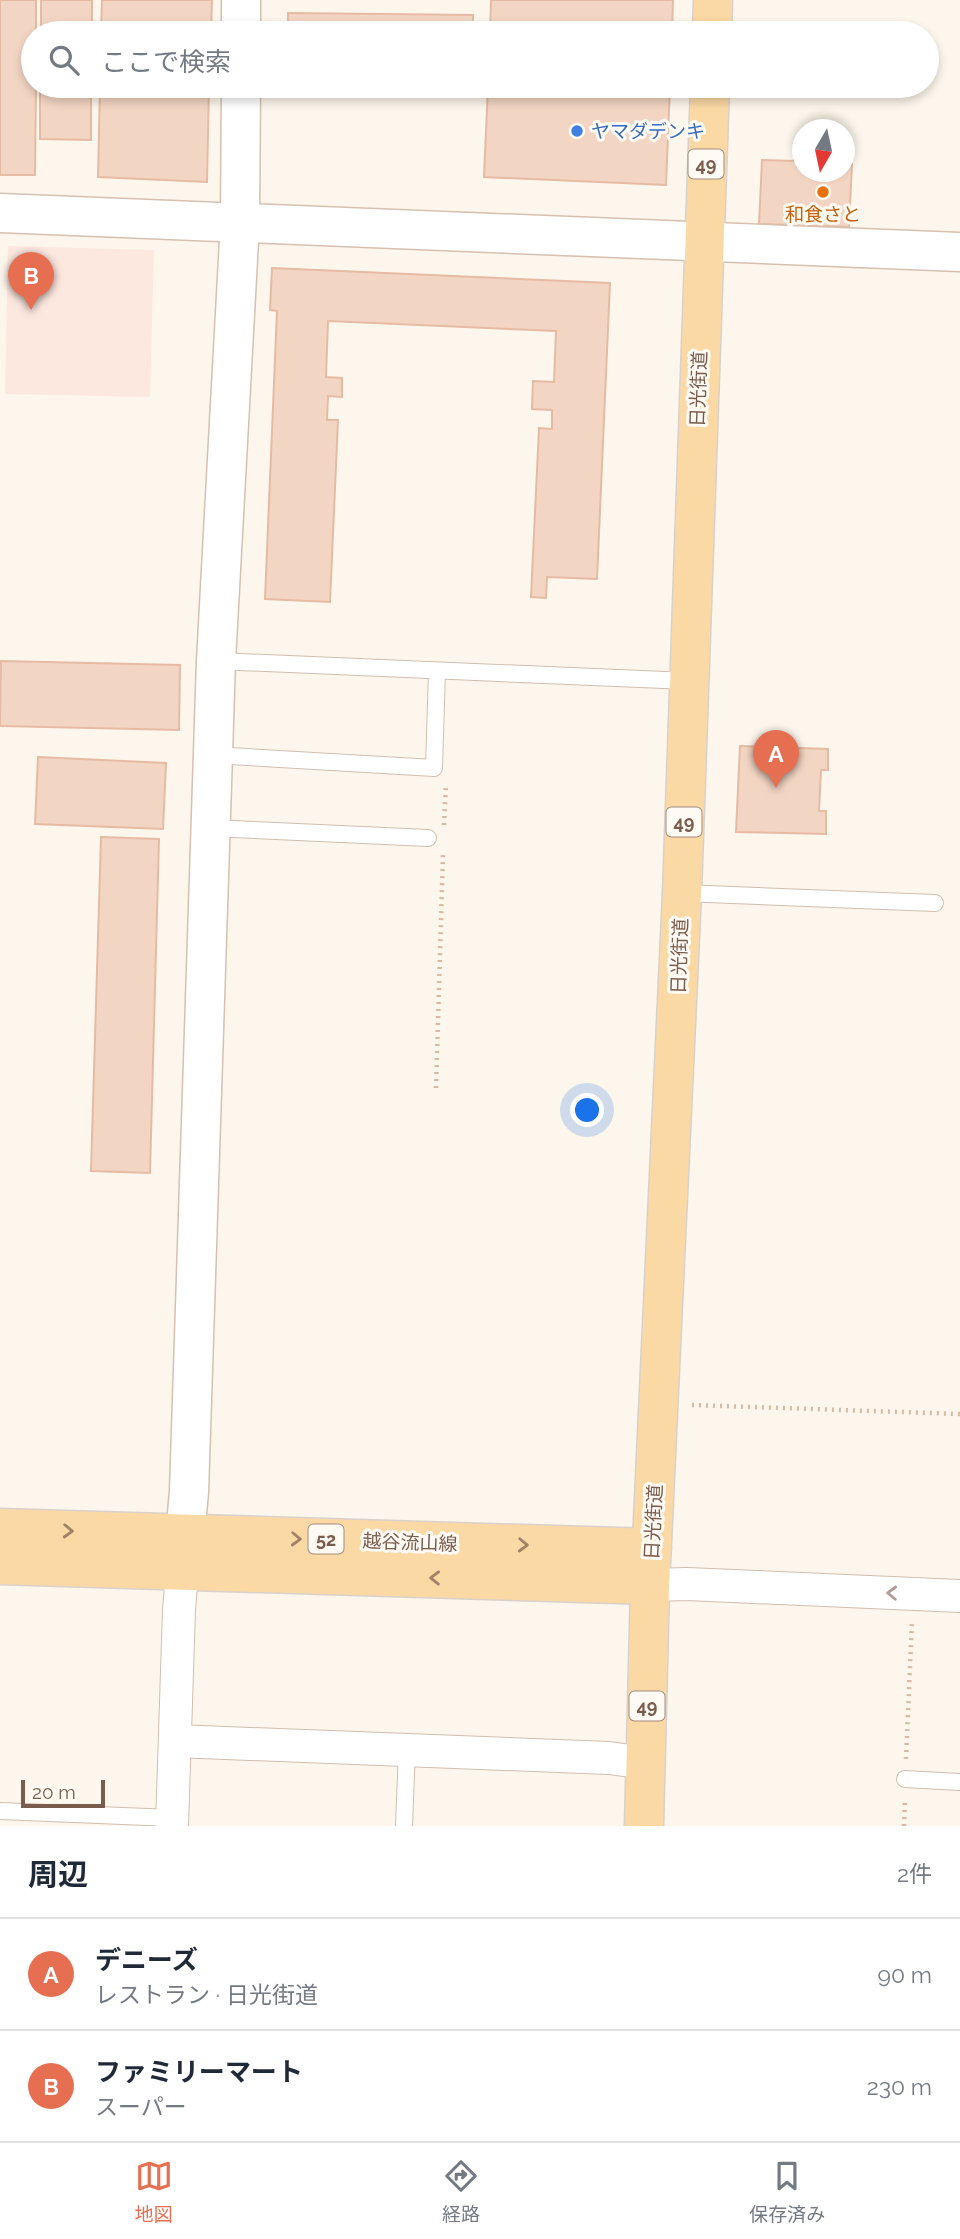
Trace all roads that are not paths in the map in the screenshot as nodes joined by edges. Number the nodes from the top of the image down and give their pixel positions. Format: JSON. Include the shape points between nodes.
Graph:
{"nodes":[{"id":1,"x":241,"y":0,"type":"edge"},
{"id":2,"x":713,"y":0,"type":"edge"},
{"id":3,"x":241,"y":21,"type":"edge"},
{"id":4,"x":712,"y":21,"type":"edge"},
{"id":5,"x":241,"y":98,"type":"edge"},
{"id":6,"x":709,"y":98,"type":"edge"},
{"id":7,"x":0,"y":213,"type":"edge"},
{"id":8,"x":240,"y":222,"type":"junction"},
{"id":9,"x":703,"y":243,"type":"junction"},
{"id":10,"x":960,"y":253,"type":"edge"},
{"id":11,"x":216,"y":661,"type":"junction"},
{"id":12,"x":437,"y":671,"type":"junction"},
{"id":13,"x":688,"y":681,"type":"junction"},
{"id":14,"x":213,"y":755,"type":"junction"},
{"id":15,"x":210,"y":828,"type":"junction"},
{"id":16,"x":436,"y":838,"type":"road end"},
{"id":17,"x":682,"y":893,"type":"junction"},
{"id":18,"x":935,"y":903,"type":"dead end"},
{"id":19,"x":0,"y":1528,"type":"edge"},
{"id":20,"x":185,"y":1535,"type":"junction"},
{"id":21,"x":0,"y":1565,"type":"edge"},
{"id":22,"x":651,"y":1567,"type":"junction"},
{"id":23,"x":182,"y":1572,"type":"junction"},
{"id":24,"x":960,"y":1596,"type":"edge"},
{"id":25,"x":176,"y":1741,"type":"junction"},
{"id":26,"x":407,"y":1749,"type":"junction"},
{"id":27,"x":646,"y":1763,"type":"junction"},
{"id":28,"x":905,"y":1779,"type":"road end"},
{"id":29,"x":960,"y":1782,"type":"edge"},
{"id":30,"x":0,"y":1811,"type":"edge"},
{"id":31,"x":172,"y":1822,"type":"edge"},
{"id":32,"x":404,"y":1826,"type":"edge"},
{"id":33,"x":644,"y":1826,"type":"edge"}],
"edges":[{"from":1,"to":3,"type":"street"},
{"from":2,"to":4,"type":"main road"},
{"from":5,"to":8,"type":"street"},
{"from":6,"to":9,"type":"main road","name":"日光街道","number":"49"},
{"from":7,"to":8,"type":"street"},
{"from":8,"to":9,"type":"street"},
{"from":8,"to":11,"type":"street"},
{"from":9,"to":10,"type":"street"},
{"from":9,"to":13,"type":"main road","name":"日光街道","number":"49"},
{"from":11,"to":12,"type":"lane"},
{"from":11,"to":14,"type":"street"},
{"from":12,"to":13,"type":"lane"},
{"from":12,"to":14,"type":"lane","via":[[433,768]]},
{"from":13,"to":17,"type":"main road","name":"日光街道","number":"49"},
{"from":14,"to":15,"type":"street"},
{"from":15,"to":16,"type":"lane"},
{"from":15,"to":20,"type":"street"},
{"from":17,"to":18,"type":"lane"},
{"from":17,"to":22,"type":"main road","name":"日光街道","number":"49"},
{"from":19,"to":20,"type":"main road","name":"越谷流山線","number":"52","one_way":true},
{"from":20,"to":22,"type":"main road","name":"越谷流山線","number":"52","one_way":true},
{"from":20,"to":23,"type":"street"},
{"from":21,"to":23,"type":"main road","name":"越谷流山線","number":"52"},
{"from":22,"to":23,"type":"main road","name":"越谷流山線","number":"52","one_way":true,"via":[[583,1582]]},
{"from":24,"to":22,"type":"street","one_way":true,"via":[[687,1584]]},
{"from":22,"to":27,"type":"main road","name":"日光街道","number":"49"},
{"from":23,"to":25,"type":"street"},
{"from":25,"to":26,"type":"street"},
{"from":25,"to":31,"type":"street"},
{"from":26,"to":27,"type":"street"},
{"from":26,"to":32,"type":"lane"},
{"from":27,"to":33,"type":"main road","name":"日光街道","number":"49"},
{"from":28,"to":29,"type":"lane"},
{"from":30,"to":31,"type":"lane"}]}
